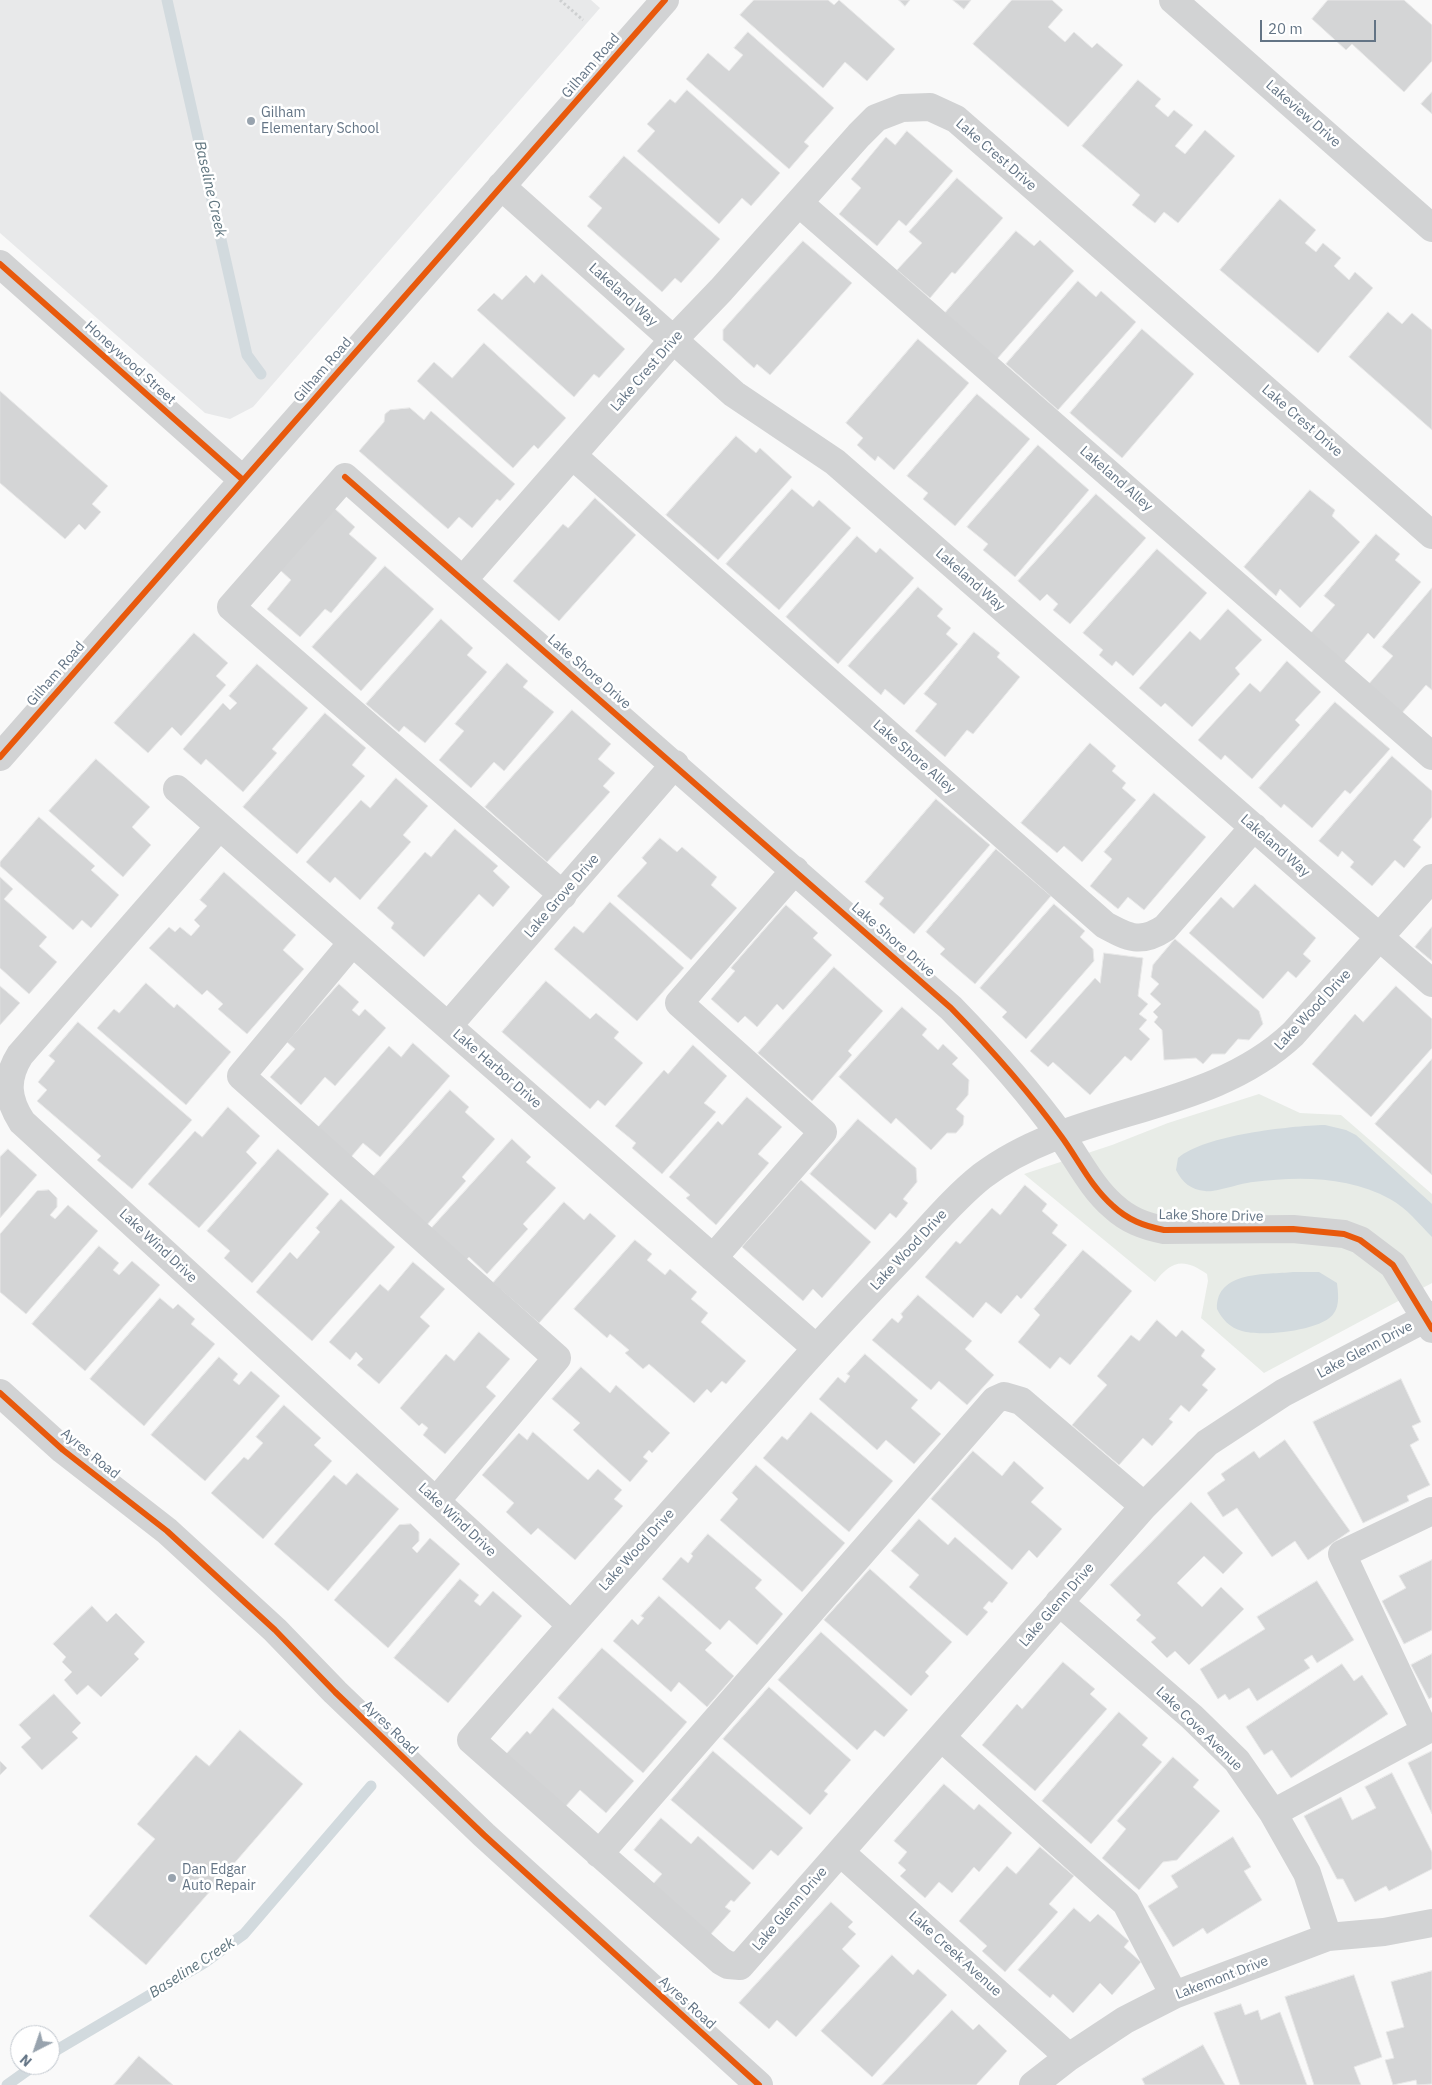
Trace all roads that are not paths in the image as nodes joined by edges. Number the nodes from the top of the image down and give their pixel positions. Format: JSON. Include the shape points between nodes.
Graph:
{"nodes":[{"id":1,"x":665,"y":0,"type":"edge"},
{"id":2,"x":1173,"y":0,"type":"edge"},
{"id":3,"x":501,"y":186,"type":"junction"},
{"id":4,"x":799,"y":202,"type":"junction"},
{"id":5,"x":1432,"y":228,"type":"edge"},
{"id":6,"x":0,"y":264,"type":"edge"},
{"id":7,"x":673,"y":340,"type":"junction"},
{"id":8,"x":573,"y":456,"type":"junction"},
{"id":9,"x":243,"y":480,"type":"junction"},
{"id":10,"x":1432,"y":535,"type":"edge"},
{"id":11,"x":463,"y":580,"type":"junction"},
{"id":12,"x":1432,"y":756,"type":"edge"},
{"id":13,"x":0,"y":757,"type":"edge"},
{"id":14,"x":675,"y":764,"type":"junction"},
{"id":15,"x":177,"y":789,"type":"dead end"},
{"id":16,"x":219,"y":827,"type":"junction"},
{"id":17,"x":1254,"y":827,"type":"junction"},
{"id":18,"x":795,"y":870,"type":"junction"},
{"id":19,"x":1432,"y":878,"type":"edge"},
{"id":20,"x":564,"y":895,"type":"junction"},
{"id":21,"x":1380,"y":937,"type":"junction"},
{"id":22,"x":352,"y":943,"type":"junction"},
{"id":23,"x":1432,"y":983,"type":"edge"},
{"id":24,"x":448,"y":1026,"type":"junction"},
{"id":25,"x":1060,"y":1135,"type":"junction"},
{"id":26,"x":713,"y":1258,"type":"junction"},
{"id":27,"x":1430,"y":1320,"type":"edge"},
{"id":28,"x":816,"y":1348,"type":"junction"},
{"id":29,"x":0,"y":1393,"type":"edge"},
{"id":30,"x":436,"y":1501,"type":"junction"},
{"id":31,"x":1144,"y":1506,"type":"junction"},
{"id":32,"x":1432,"y":1511,"type":"edge"},
{"id":33,"x":1059,"y":1602,"type":"junction"},
{"id":34,"x":571,"y":1625,"type":"junction"},
{"id":35,"x":941,"y":1737,"type":"junction"},
{"id":36,"x":1273,"y":1812,"type":"junction"},
{"id":37,"x":840,"y":1852,"type":"junction"},
{"id":38,"x":599,"y":1854,"type":"junction"},
{"id":39,"x":1432,"y":1923,"type":"edge"},
{"id":40,"x":1328,"y":1937,"type":"junction"},
{"id":41,"x":1174,"y":1995,"type":"junction"},
{"id":42,"x":1069,"y":2057,"type":"junction"},
{"id":43,"x":759,"y":2085,"type":"edge"},
{"id":44,"x":1032,"y":2085,"type":"edge"}],
"edges":[{"from":1,"to":3,"type":"street","name":"Gilham Road"},
{"from":2,"to":5,"type":"street","name":"Lakeview Drive"},
{"from":3,"to":7,"type":"street","name":"Lakeland Way"},
{"from":3,"to":9,"type":"street","name":"Gilham Road"},
{"from":4,"to":7,"type":"street","name":"Lake Crest Drive"},
{"from":4,"to":10,"type":"street","name":"Lake Crest Drive","via":[[876,118],[902,108],[930,107],[956,119]]},
{"from":4,"to":12,"type":"street","name":"Lakeland Alley"},
{"from":6,"to":9,"type":"street","name":"Honeywood Street"},
{"from":7,"to":8,"type":"street","name":"Lake Crest Drive"},
{"from":7,"to":17,"type":"street","name":"Lakeland Way","via":[[742,400],[835,462]]},
{"from":8,"to":11,"type":"street","name":"Lake Crest Drive"},
{"from":8,"to":17,"type":"street","name":"Lake Shore Alley","via":[[1105,925],[1122,935],[1138,939],[1152,937],[1165,928]]},
{"from":9,"to":13,"type":"street","name":"Gilham Road"},
{"from":11,"to":14,"type":"street","name":"Lake Shore Drive"},
{"from":11,"to":20,"type":"street","name":"Lake Shore Drive","via":[[345,477],[231,607]]},
{"from":14,"to":18,"type":"street","name":"Lake Shore Drive"},
{"from":14,"to":20,"type":"street","name":"Lake Grove Drive"},
{"from":15,"to":16,"type":"street","name":"Lake Harbor Drive"},
{"from":16,"to":22,"type":"street","name":"Lake Harbor Drive"},
{"from":16,"to":30,"type":"street","name":"Lake Wind Drive","via":[[20,1054],[11,1072],[9,1094],[22,1122]]},
{"from":17,"to":21,"type":"street","name":"Lakeland Way"},
{"from":18,"to":25,"type":"street","name":"Lake Shore Drive","via":[[951,1008],[1003,1061]]},
{"from":18,"to":26,"type":"street","via":[[679,1003],[823,1132]]},
{"from":19,"to":21,"type":"street","name":"Lake Wood Drive"},
{"from":20,"to":24,"type":"street","name":"Lake Grove Drive"},
{"from":21,"to":23,"type":"street","name":"Lakeland Way"},
{"from":21,"to":25,"type":"street","name":"Lake Wood Drive","via":[[1293,1034],[1253,1065],[1196,1090]]},
{"from":22,"to":24,"type":"street","name":"Lake Harbor Drive"},
{"from":22,"to":30,"type":"street","via":[[241,1076],[557,1358]]},
{"from":24,"to":26,"type":"street","name":"Lake Harbor Drive"},
{"from":25,"to":27,"type":"street","name":"Lake Shore Drive","via":[[1098,1192],[1126,1217],[1144,1226],[1164,1230],[1293,1229],[1344,1234],[1360,1240],[1393,1265]]},
{"from":25,"to":28,"type":"street","name":"Lake Wood Drive","via":[[983,1176],[946,1210]]},
{"from":26,"to":28,"type":"street","name":"Lake Harbor Drive"},
{"from":27,"to":31,"type":"street","name":"Lake Glenn Drive","via":[[1284,1393],[1207,1443]]},
{"from":28,"to":34,"type":"street","name":"Lake Wood Drive"},
{"from":29,"to":43,"type":"street","name":"Ayres Road","via":[[63,1450],[167,1531],[275,1630],[484,1835]]},
{"from":30,"to":34,"type":"street","name":"Lake Wind Drive"},
{"from":31,"to":33,"type":"street","name":"Lake Glenn Drive"},
{"from":31,"to":38,"type":"street","via":[[1021,1401],[1004,1396],[995,1400]]},
{"from":32,"to":36,"type":"street","via":[[1342,1554],[1425,1730]]},
{"from":33,"to":35,"type":"street","name":"Lake Glenn Drive"},
{"from":33,"to":36,"type":"street","name":"Lake Cove Avenue","via":[[1192,1717],[1237,1761]]},
{"from":34,"to":38,"type":"street","name":"Lake Wood Drive","via":[[471,1740]]},
{"from":35,"to":37,"type":"street","name":"Lake Glenn Drive"},
{"from":35,"to":41,"type":"street","via":[[1126,1903]]},
{"from":36,"to":40,"type":"street","name":"Lake Cove Avenue","via":[[1307,1873]]},
{"from":37,"to":38,"type":"street","name":"Lake Glenn Drive","via":[[740,1966],[721,1961]]},
{"from":37,"to":42,"type":"street","name":"Lake Creek Avenue"},
{"from":39,"to":40,"type":"street","name":"Lakemont Drive","via":[[1384,1932]]},
{"from":40,"to":41,"type":"street","name":"Lakemont Drive"},
{"from":41,"to":42,"type":"street","name":"Lakemont Drive","via":[[1125,2020]]},
{"from":42,"to":44,"type":"street","name":"Lakemont Drive"}]}
